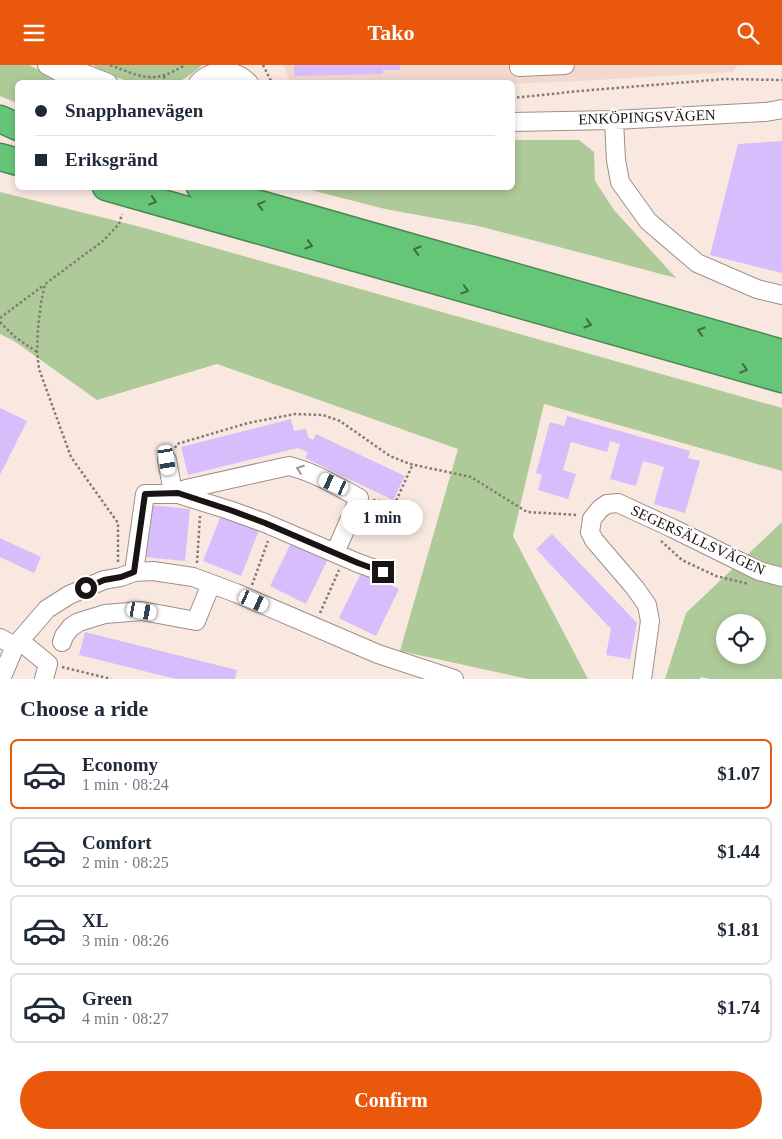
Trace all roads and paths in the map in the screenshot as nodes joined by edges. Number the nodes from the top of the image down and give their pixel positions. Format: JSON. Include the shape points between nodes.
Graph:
{"nodes":[{"id":1,"x":47,"y":65,"type":"edge"},
{"id":2,"x":66,"y":65,"type":"edge"},
{"id":3,"x":110,"y":65,"type":"edge"},
{"id":4,"x":185,"y":65,"type":"edge"},
{"id":5,"x":263,"y":65,"type":"edge"},
{"id":6,"x":565,"y":65,"type":"edge"},
{"id":7,"x":519,"y":67,"type":"dead end"},
{"id":8,"x":244,"y":75,"type":"edge"},
{"id":9,"x":164,"y":76,"type":"junction"},
{"id":10,"x":204,"y":77,"type":"edge"},
{"id":11,"x":75,"y":80,"type":"edge"},
{"id":12,"x":100,"y":80,"type":"edge"},
{"id":13,"x":165,"y":80,"type":"edge"},
{"id":14,"x":270,"y":80,"type":"edge"},
{"id":15,"x":782,"y":80,"type":"edge"},
{"id":16,"x":515,"y":98,"type":"edge"},
{"id":17,"x":782,"y":109,"type":"edge"},
{"id":18,"x":0,"y":119,"type":"edge"},
{"id":19,"x":614,"y":120,"type":"junction"},
{"id":20,"x":515,"y":122,"type":"edge"},
{"id":21,"x":15,"y":126,"type":"edge"},
{"id":22,"x":0,"y":130,"type":"edge"},
{"id":23,"x":15,"y":134,"type":"edge"},
{"id":24,"x":0,"y":157,"type":"edge"},
{"id":25,"x":15,"y":161,"type":"edge"},
{"id":26,"x":0,"y":164,"type":"edge"},
{"id":27,"x":15,"y":166,"type":"edge"},
{"id":28,"x":117,"y":190,"type":"edge"},
{"id":29,"x":211,"y":190,"type":"edge"},
{"id":30,"x":122,"y":214,"type":"dead end"},
{"id":31,"x":45,"y":284,"type":"junction"},
{"id":32,"x":782,"y":295,"type":"edge"},
{"id":33,"x":0,"y":320,"type":"edge"},
{"id":34,"x":36,"y":352,"type":"junction"},
{"id":35,"x":782,"y":353,"type":"edge"},
{"id":36,"x":782,"y":379,"type":"edge"},
{"id":37,"x":167,"y":460,"type":"joint"},
{"id":38,"x":413,"y":464,"type":"junction"},
{"id":39,"x":178,"y":493,"type":"junction"},
{"id":40,"x":360,"y":498,"type":"junction"},
{"id":41,"x":201,"y":501,"type":"junction"},
{"id":42,"x":594,"y":515,"type":"junction"},
{"id":43,"x":273,"y":527,"type":"junction"},
{"id":44,"x":656,"y":536,"type":"dead end"},
{"id":45,"x":340,"y":555,"type":"junction"},
{"id":46,"x":197,"y":564,"type":"dead end"},
{"id":47,"x":383,"y":572,"type":"dead end"},
{"id":48,"x":128,"y":575,"type":"junction"},
{"id":49,"x":782,"y":577,"type":"edge"},
{"id":50,"x":211,"y":584,"type":"junction"},
{"id":51,"x":750,"y":584,"type":"dead end"},
{"id":52,"x":250,"y":591,"type":"dead end"},
{"id":53,"x":320,"y":614,"type":"dead end"},
{"id":54,"x":11,"y":642,"type":"edge"},
{"id":55,"x":62,"y":642,"type":"dead end"},
{"id":56,"x":46,"y":671,"type":"edge"},
{"id":57,"x":1,"y":679,"type":"edge"},
{"id":58,"x":111,"y":679,"type":"edge"},
{"id":59,"x":454,"y":679,"type":"edge"},
{"id":60,"x":642,"y":679,"type":"edge"}],
"edges":[{"from":1,"to":11,"type":"street"},
{"from":2,"to":12,"type":"street"},
{"from":3,"to":9,"type":"path","via":[[145,77]]},
{"from":4,"to":9,"type":"path"},
{"from":5,"to":14,"type":"path"},
{"from":6,"to":7,"type":"street"},
{"from":8,"to":10,"type":"street","via":[[220,72]]},
{"from":9,"to":13,"type":"path"},
{"from":15,"to":16,"type":"path","via":[[725,79]]},
{"from":17,"to":19,"type":"street","name":"ENKÖPINGSVÄGEN"},
{"from":18,"to":21,"type":"highway"},
{"from":19,"to":20,"type":"street","name":"ENKÖPINGSVÄGEN"},
{"from":19,"to":32,"type":"street","via":[[620,182],[648,221],[697,263],[757,289]]},
{"from":22,"to":23,"type":"highway"},
{"from":24,"to":25,"type":"highway"},
{"from":26,"to":27,"type":"highway"},
{"from":28,"to":36,"type":"highway","one_way":true},
{"from":35,"to":29,"type":"highway","one_way":true},
{"from":30,"to":31,"type":"path","via":[[119,224],[103,241]]},
{"from":31,"to":33,"type":"path"},
{"from":31,"to":34,"type":"path"},
{"from":33,"to":34,"type":"path","via":[[15,337]]},
{"from":34,"to":48,"type":"path","via":[[71,457],[118,523],[118,562]]},
{"from":37,"to":38,"type":"path","via":[[177,444],[248,423],[295,414],[323,415],[340,421],[390,455]]},
{"from":37,"to":39,"type":"street","via":[[172,487]]},
{"from":38,"to":40,"type":"path","via":[[395,503]]},
{"from":38,"to":42,"type":"path","via":[[471,477],[527,512]]},
{"from":40,"to":39,"type":"street","one_way":true,"via":[[289,466]]},
{"from":39,"to":41,"type":"street"},
{"from":39,"to":48,"type":"street","via":[[145,494]]},
{"from":40,"to":45,"type":"street"},
{"from":41,"to":43,"type":"street"},
{"from":41,"to":46,"type":"path"},
{"from":42,"to":49,"type":"street","name":"SEGERSÄLLSVÄGEN","via":[[607,504],[618,503],[759,571]]},
{"from":42,"to":60,"type":"street","via":[[590,532],[594,540],[647,605],[650,621]]},
{"from":43,"to":45,"type":"street"},
{"from":43,"to":52,"type":"path"},
{"from":44,"to":51,"type":"path","via":[[682,560],[716,576]]},
{"from":45,"to":47,"type":"street"},
{"from":45,"to":53,"type":"path"},
{"from":48,"to":50,"type":"street","via":[[154,571],[193,577]]},
{"from":48,"to":54,"type":"street","via":[[104,580],[69,595],[47,609]]},
{"from":50,"to":55,"type":"street","via":[[196,621],[142,611],[105,614],[70,627]]},
{"from":50,"to":59,"type":"street","via":[[378,654]]},
{"from":54,"to":56,"type":"street"},
{"from":54,"to":57,"type":"street"},
{"from":56,"to":58,"type":"path"}]}
